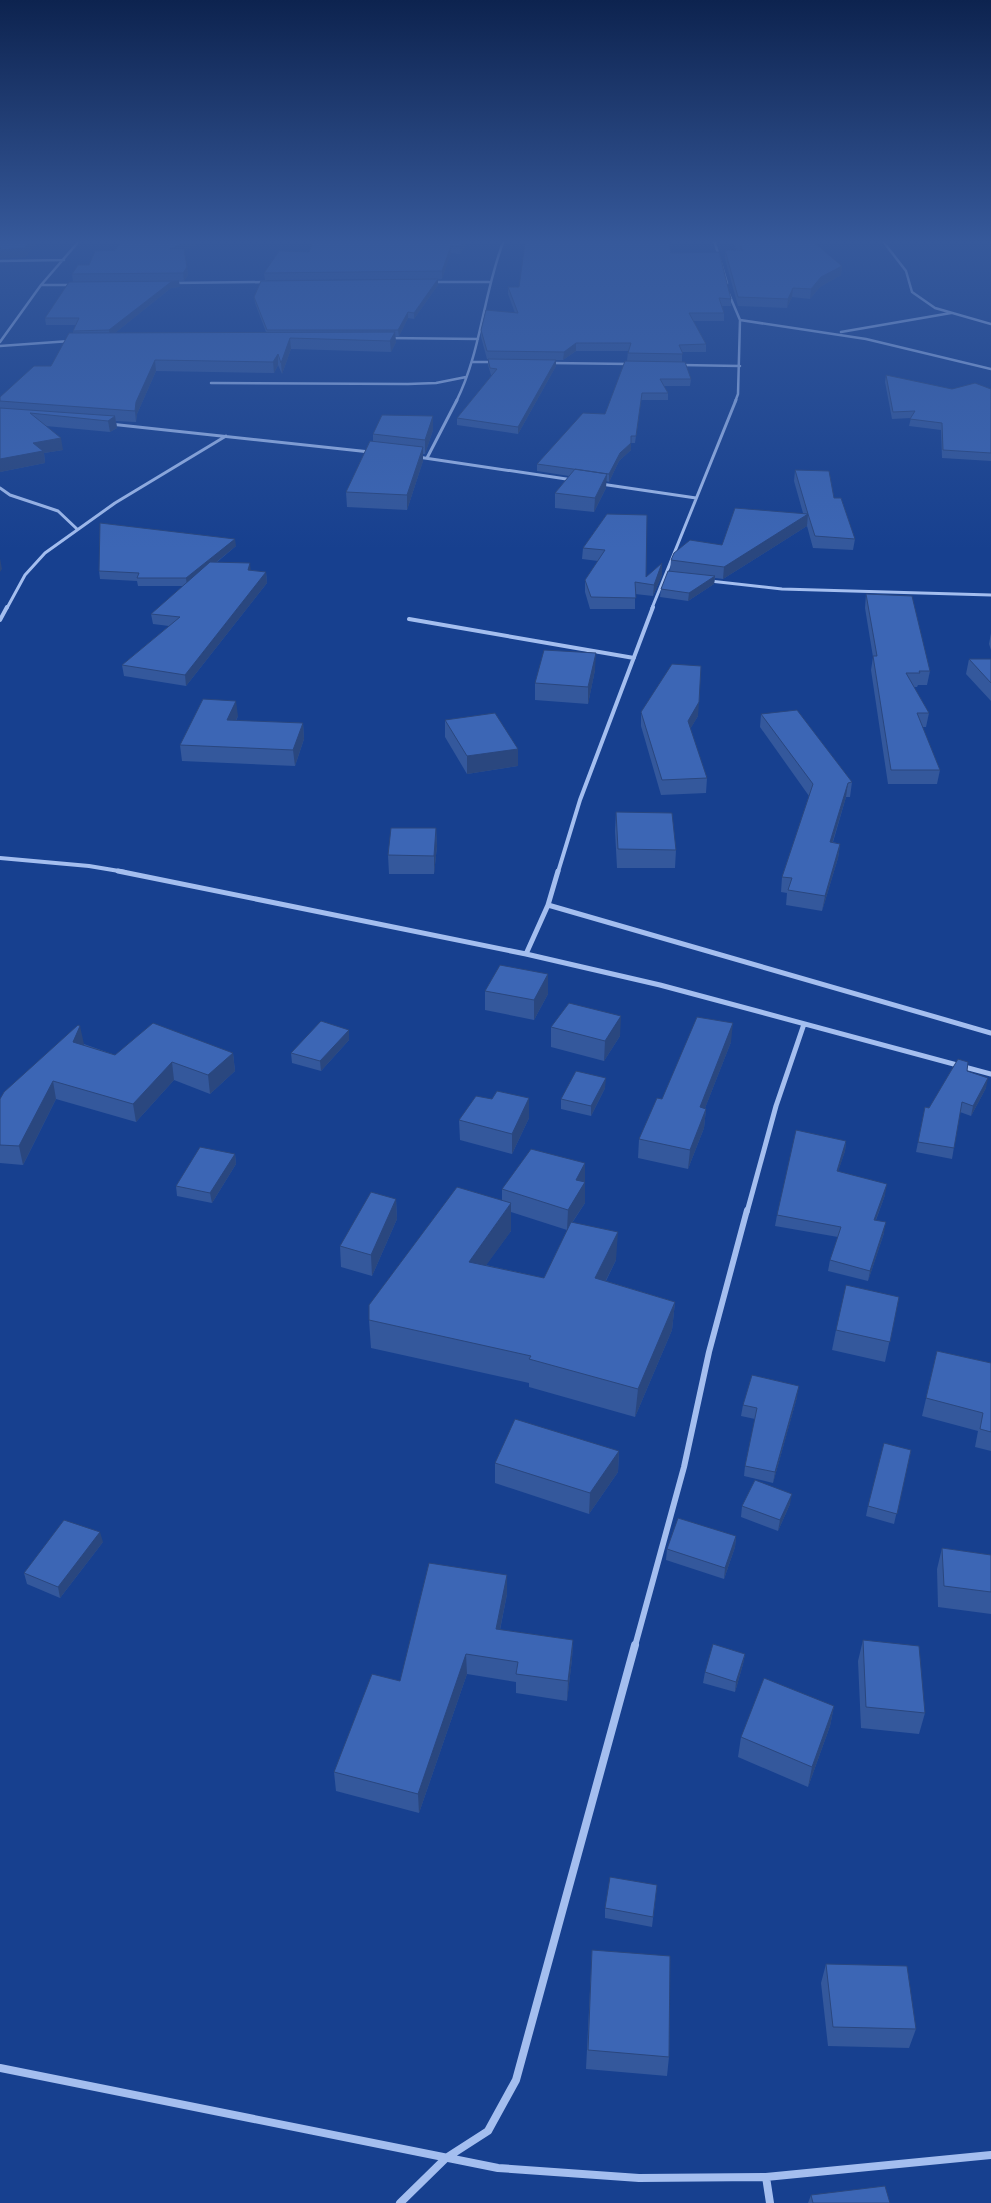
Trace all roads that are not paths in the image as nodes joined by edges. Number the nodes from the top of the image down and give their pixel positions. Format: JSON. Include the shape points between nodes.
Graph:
{"nodes":[{"id":1,"x":24,"y":343,"type":"edge"},
{"id":2,"x":477,"y":343,"type":"edge"},
{"id":3,"x":740,"y":343,"type":"edge"},
{"id":4,"x":887,"y":343,"type":"edge"},
{"id":5,"x":0,"y":346,"type":"edge"},
{"id":6,"x":473,"y":362,"type":"junction"},
{"id":7,"x":493,"y":362,"type":"edge"},
{"id":8,"x":543,"y":363,"type":"edge"},
{"id":9,"x":631,"y":364,"type":"edge"},
{"id":10,"x":680,"y":365,"type":"edge"},
{"id":11,"x":740,"y":366,"type":"junction"},
{"id":12,"x":991,"y":369,"type":"edge"},
{"id":13,"x":466,"y":378,"type":"junction"},
{"id":14,"x":211,"y":383,"type":"dead end"},
{"id":15,"x":109,"y":424,"type":"edge"},
{"id":16,"x":226,"y":436,"type":"junction"},
{"id":17,"x":379,"y":453,"type":"edge"},
{"id":18,"x":417,"y":457,"type":"edge"},
{"id":19,"x":427,"y":458,"type":"junction"},
{"id":20,"x":581,"y":481,"type":"edge"},
{"id":21,"x":600,"y":484,"type":"edge"},
{"id":22,"x":0,"y":488,"type":"edge"},
{"id":23,"x":696,"y":498,"type":"junction"},
{"id":24,"x":77,"y":529,"type":"junction"},
{"id":25,"x":665,"y":575,"type":"junction"},
{"id":26,"x":674,"y":576,"type":"edge"},
{"id":27,"x":701,"y":580,"type":"edge"},
{"id":28,"x":991,"y":595,"type":"edge"},
{"id":29,"x":0,"y":620,"type":"edge"},
{"id":30,"x":409,"y":620,"type":"dead end"},
{"id":31,"x":634,"y":658,"type":"junction"},
{"id":32,"x":0,"y":858,"type":"edge"},
{"id":33,"x":548,"y":905,"type":"junction"},
{"id":34,"x":526,"y":954,"type":"junction"},
{"id":35,"x":804,"y":1024,"type":"junction"},
{"id":36,"x":991,"y":1033,"type":"edge"},
{"id":37,"x":991,"y":1074,"type":"edge"},
{"id":38,"x":0,"y":2068,"type":"edge"},
{"id":39,"x":991,"y":2155,"type":"edge"},
{"id":40,"x":446,"y":2158,"type":"junction"},
{"id":41,"x":766,"y":2177,"type":"junction"},
{"id":42,"x":400,"y":2203,"type":"edge"},
{"id":43,"x":770,"y":2203,"type":"edge"}],
"edges":[{"from":1,"to":5,"type":"street"},
{"from":2,"to":6,"type":"street"},
{"from":3,"to":11,"type":"street"},
{"from":4,"to":12,"type":"street"},
{"from":6,"to":7,"type":"street"},
{"from":6,"to":13,"type":"street"},
{"from":8,"to":9,"type":"street"},
{"from":10,"to":11,"type":"street"},
{"from":11,"to":23,"type":"street","via":[[738,394]]},
{"from":13,"to":14,"type":"street","via":[[408,384]]},
{"from":13,"to":19,"type":"street"},
{"from":15,"to":16,"type":"street"},
{"from":16,"to":17,"type":"street"},
{"from":16,"to":24,"type":"street"},
{"from":18,"to":19,"type":"street"},
{"from":19,"to":20,"type":"street"},
{"from":21,"to":23,"type":"street"},
{"from":22,"to":24,"type":"street","via":[[10,495],[58,511]]},
{"from":23,"to":25,"type":"street"},
{"from":24,"to":29,"type":"street","via":[[45,553],[25,575]]},
{"from":25,"to":26,"type":"street"},
{"from":25,"to":31,"type":"street"},
{"from":27,"to":28,"type":"street","via":[[782,589]]},
{"from":30,"to":31,"type":"street"},
{"from":31,"to":33,"type":"street","via":[[580,800]]},
{"from":32,"to":34,"type":"street","via":[[89,866],[145,876]]},
{"from":33,"to":34,"type":"street"},
{"from":33,"to":36,"type":"street","via":[[694,950]]},
{"from":34,"to":35,"type":"street","via":[[660,985]]},
{"from":35,"to":37,"type":"street"},
{"from":35,"to":40,"type":"street","via":[[776,1106],[747,1210],[709,1352],[684,1467],[516,2080],[488,2131]]},
{"from":38,"to":40,"type":"street"},
{"from":39,"to":41,"type":"street"},
{"from":40,"to":41,"type":"street","via":[[498,2168],[639,2178]]},
{"from":40,"to":42,"type":"street"},
{"from":41,"to":43,"type":"street"}]}
